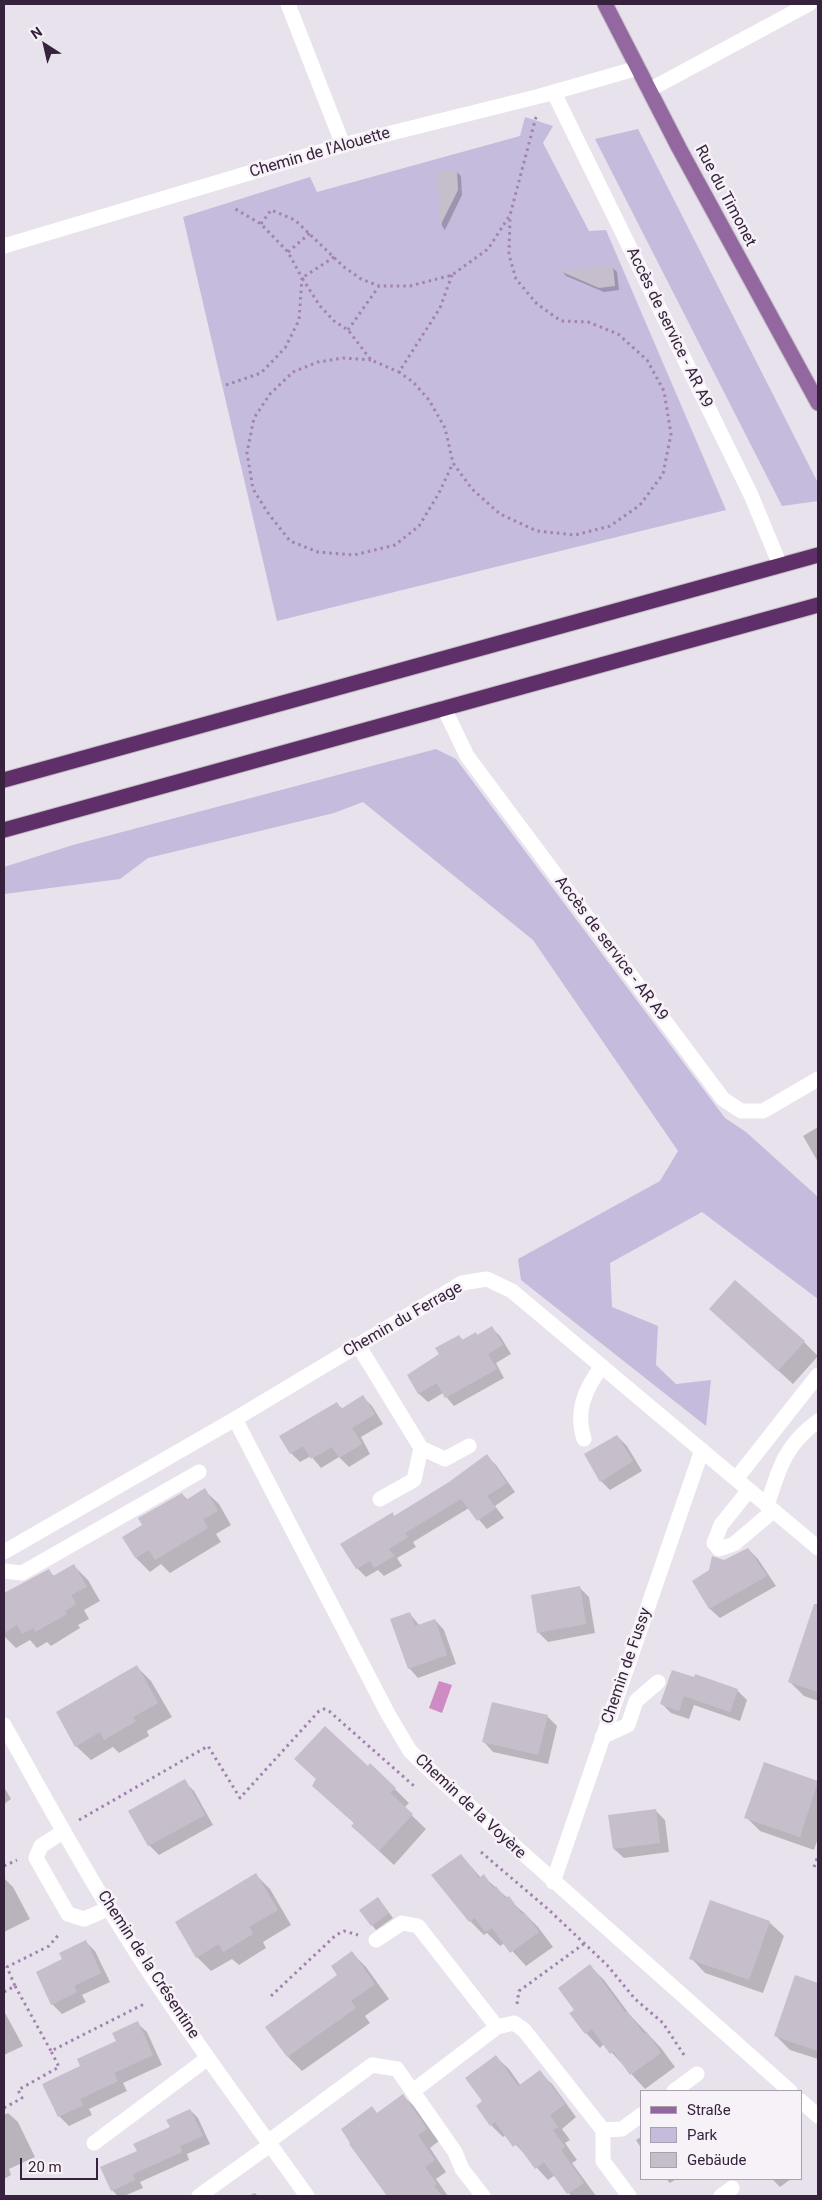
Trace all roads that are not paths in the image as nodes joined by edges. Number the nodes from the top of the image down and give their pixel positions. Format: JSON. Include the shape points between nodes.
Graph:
{"nodes":[{"id":1,"x":288,"y":4,"type":"edge"},
{"id":2,"x":605,"y":4,"type":"edge"},
{"id":3,"x":809,"y":4,"type":"edge"},
{"id":4,"x":638,"y":68,"type":"junction"},
{"id":5,"x":649,"y":90,"type":"junction"},
{"id":6,"x":547,"y":94,"type":"junction"},
{"id":7,"x":344,"y":145,"type":"junction"},
{"id":8,"x":4,"y":246,"type":"edge"},
{"id":9,"x":818,"y":403,"type":"edge"},
{"id":10,"x":818,"y":555,"type":"edge"},
{"id":11,"x":780,"y":565,"type":"junction"},
{"id":12,"x":818,"y":605,"type":"edge"},
{"id":13,"x":444,"y":708,"type":"junction"},
{"id":14,"x":4,"y":780,"type":"edge"},
{"id":15,"x":4,"y":830,"type":"edge"},
{"id":16,"x":818,"y":1078,"type":"edge"},
{"id":17,"x":358,"y":1345,"type":"junction"},
{"id":18,"x":602,"y":1366,"type":"junction"},
{"id":19,"x":818,"y":1375,"type":"edge"},
{"id":20,"x":235,"y":1418,"type":"junction"},
{"id":21,"x":818,"y":1421,"type":"edge"},
{"id":22,"x":584,"y":1439,"type":"dead end"},
{"id":23,"x":469,"y":1446,"type":"dead end"},
{"id":24,"x":421,"y":1448,"type":"junction"},
{"id":25,"x":702,"y":1450,"type":"junction"},
{"id":26,"x":199,"y":1472,"type":"dead end"},
{"id":27,"x":736,"y":1479,"type":"junction"},
{"id":28,"x":749,"y":1490,"type":"junction"},
{"id":29,"x":380,"y":1499,"type":"dead end"},
{"id":30,"x":770,"y":1508,"type":"junction"},
{"id":31,"x":818,"y":1548,"type":"edge"},
{"id":32,"x":4,"y":1552,"type":"edge"},
{"id":33,"x":4,"y":1571,"type":"edge"},
{"id":34,"x":658,"y":1682,"type":"dead end"},
{"id":35,"x":4,"y":1725,"type":"edge"},
{"id":36,"x":602,"y":1737,"type":"junction"},
{"id":37,"x":64,"y":1830,"type":"junction"},
{"id":38,"x":552,"y":1882,"type":"junction"},
{"id":39,"x":110,"y":1908,"type":"junction"},
{"id":40,"x":376,"y":1940,"type":"road end"},
{"id":41,"x":497,"y":2027,"type":"junction"},
{"id":42,"x":208,"y":2058,"type":"junction"},
{"id":43,"x":697,"y":2074,"type":"road end"},
{"id":44,"x":675,"y":2090,"type":"edge"},
{"id":45,"x":789,"y":2090,"type":"edge"},
{"id":46,"x":413,"y":2091,"type":"junction"},
{"id":47,"x":802,"y":2102,"type":"edge"},
{"id":48,"x":640,"y":2116,"type":"edge"},
{"id":49,"x":818,"y":2116,"type":"edge"},
{"id":50,"x":603,"y":2130,"type":"junction"},
{"id":51,"x":94,"y":2143,"type":"dead end"},
{"id":52,"x":269,"y":2143,"type":"junction"},
{"id":53,"x":199,"y":2196,"type":"edge"},
{"id":54,"x":307,"y":2196,"type":"edge"},
{"id":55,"x":482,"y":2196,"type":"edge"},
{"id":56,"x":629,"y":2196,"type":"edge"}],
"edges":[{"from":1,"to":7,"type":"street"},
{"from":2,"to":4,"type":"main road","name":"Rue du Timonet"},
{"from":3,"to":5,"type":"street"},
{"from":4,"to":5,"type":"main road","name":"Rue du Timonet"},
{"from":4,"to":6,"type":"street","name":"Chemin de l'Alouette"},
{"from":5,"to":9,"type":"main road","name":"Rue du Timonet"},
{"from":6,"to":7,"type":"street","name":"Chemin de l'Alouette"},
{"from":6,"to":11,"type":"street","name":"Accès de service - AR A9","via":[[751,496]]},
{"from":7,"to":8,"type":"street","name":"Chemin de l'Alouette"},
{"from":10,"to":11,"type":"highway"},
{"from":11,"to":14,"type":"highway"},
{"from":12,"to":13,"type":"highway"},
{"from":13,"to":15,"type":"highway"},
{"from":13,"to":16,"type":"street","name":"Accès de service - AR A9","via":[[467,756],[723,1099],[740,1110],[763,1110]]},
{"from":17,"to":18,"type":"street","name":"Chemin du Ferrage","via":[[462,1284],[487,1279],[512,1291]]},
{"from":17,"to":20,"type":"street","name":"Chemin du Ferrage"},
{"from":17,"to":24,"type":"street"},
{"from":18,"to":22,"type":"street","via":[[592,1379],[581,1407],[580,1424]]},
{"from":18,"to":25,"type":"street","name":"Chemin du Ferrage"},
{"from":19,"to":27,"type":"street"},
{"from":20,"to":32,"type":"street","name":"Chemin du Ferrage"},
{"from":20,"to":38,"type":"street","name":"Chemin de la Voyère","via":[[410,1751]]},
{"from":21,"to":30,"type":"street","via":[[802,1433],[781,1462]]},
{"from":23,"to":24,"type":"street","via":[[445,1459]]},
{"from":24,"to":29,"type":"street","via":[[414,1480]]},
{"from":25,"to":27,"type":"street","name":"Chemin du Ferrage"},
{"from":25,"to":36,"type":"street","name":"Chemin de Fussy"},
{"from":26,"to":33,"type":"street","via":[[22,1573]]},
{"from":27,"to":28,"type":"street","name":"Chemin du Ferrage"},
{"from":28,"to":30,"type":"street","name":"Chemin du Ferrage"},
{"from":28,"to":30,"type":"street","via":[[721,1525],[714,1543],[719,1550],[734,1544]]},
{"from":30,"to":31,"type":"street","name":"Chemin du Ferrage"},
{"from":34,"to":36,"type":"street","via":[[636,1701],[628,1725]]},
{"from":35,"to":37,"type":"street","name":"Chemin de la Crésentine"},
{"from":36,"to":38,"type":"street","name":"Chemin de Fussy"},
{"from":37,"to":39,"type":"street","name":"Chemin de la Crésentine"},
{"from":37,"to":39,"type":"street","via":[[41,1846],[36,1858],[68,1914],[84,1919]]},
{"from":38,"to":45,"type":"street","name":"Chemin de la Voyère"},
{"from":39,"to":42,"type":"street","name":"Chemin de la Crésentine"},
{"from":40,"to":41,"type":"street","via":[[402,1923],[418,1926]]},
{"from":41,"to":46,"type":"street"},
{"from":41,"to":50,"type":"street","via":[[514,2023],[524,2030]]},
{"from":42,"to":51,"type":"street"},
{"from":42,"to":52,"type":"street","name":"Chemin de la Crésentine"},
{"from":43,"to":44,"type":"street"},
{"from":46,"to":52,"type":"street","via":[[398,2069],[372,2065]]},
{"from":46,"to":55,"type":"street"},
{"from":47,"to":49,"type":"street"},
{"from":48,"to":50,"type":"street","via":[[622,2129]]},
{"from":50,"to":56,"type":"street","via":[[604,2161]]},
{"from":52,"to":53,"type":"street"},
{"from":52,"to":54,"type":"street","name":"Chemin de la Crésentine"}]}
